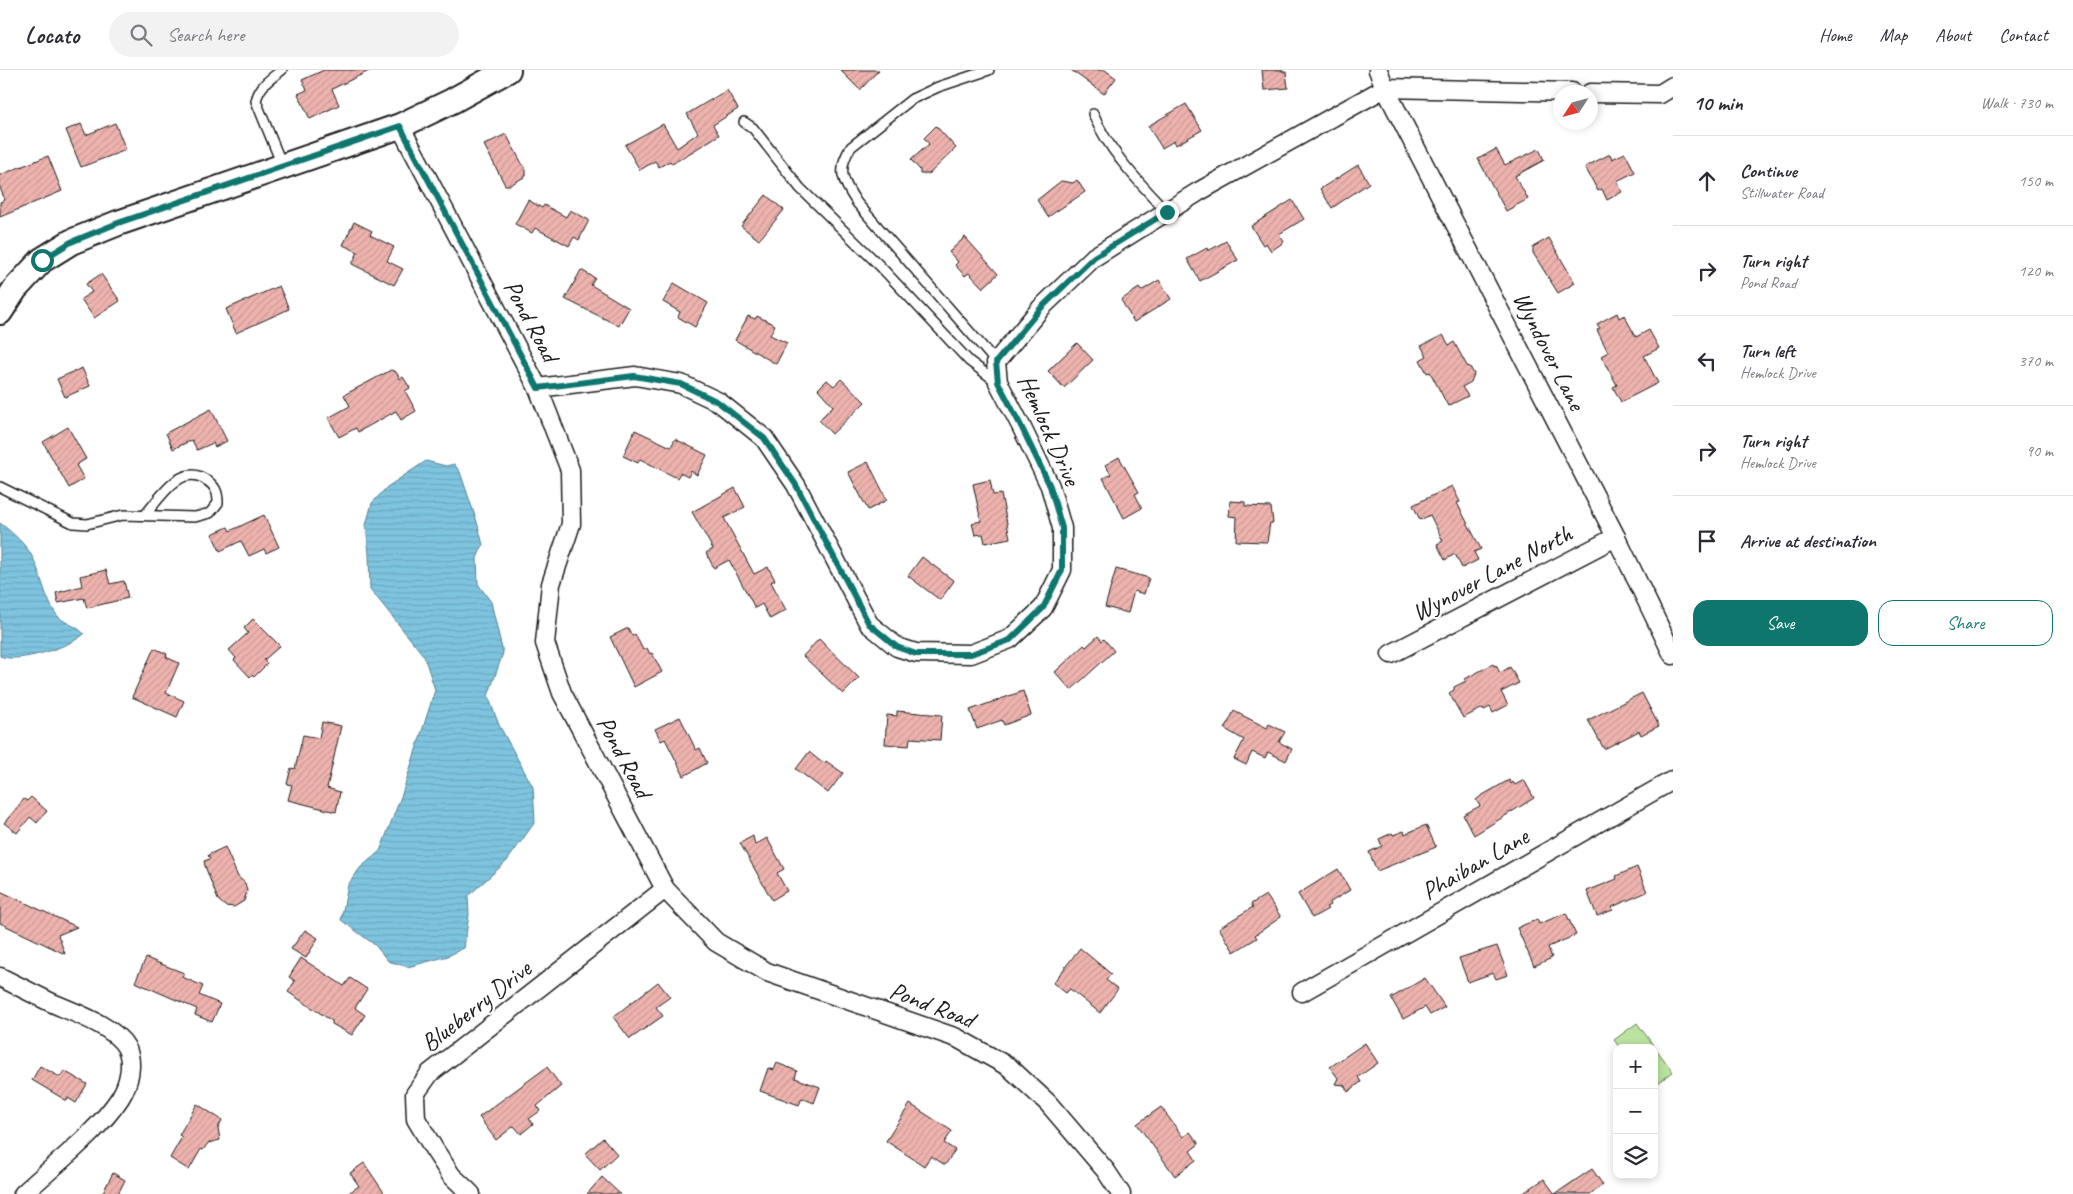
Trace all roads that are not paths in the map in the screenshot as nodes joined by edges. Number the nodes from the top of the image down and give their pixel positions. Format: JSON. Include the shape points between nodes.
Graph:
{"nodes":[{"id":1,"x":282,"y":70,"type":"edge"},
{"id":2,"x":508,"y":70,"type":"edge"},
{"id":3,"x":989,"y":70,"type":"edge"},
{"id":4,"x":1378,"y":70,"type":"edge"},
{"id":5,"x":1673,"y":86,"type":"edge"},
{"id":6,"x":1385,"y":88,"type":"junction"},
{"id":7,"x":1553,"y":92,"type":"edge"},
{"id":8,"x":1598,"y":93,"type":"edge"},
{"id":9,"x":1093,"y":114,"type":"dead end"},
{"id":10,"x":744,"y":122,"type":"dead end"},
{"id":11,"x":400,"y":126,"type":"junction"},
{"id":12,"x":282,"y":166,"type":"junction"},
{"id":13,"x":1167,"y":212,"type":"junction"},
{"id":14,"x":0,"y":312,"type":"edge"},
{"id":15,"x":996,"y":362,"type":"junction"},
{"id":16,"x":998,"y":382,"type":"junction"},
{"id":17,"x":538,"y":388,"type":"junction"},
{"id":18,"x":0,"y":488,"type":"edge"},
{"id":19,"x":145,"y":515,"type":"junction"},
{"id":20,"x":1616,"y":536,"type":"junction"},
{"id":21,"x":1391,"y":654,"type":"dead end"},
{"id":22,"x":1673,"y":655,"type":"edge"},
{"id":23,"x":1673,"y":780,"type":"edge"},
{"id":24,"x":665,"y":889,"type":"junction"},
{"id":25,"x":0,"y":977,"type":"edge"},
{"id":26,"x":1302,"y":992,"type":"dead end"},
{"id":27,"x":23,"y":1194,"type":"edge"},
{"id":28,"x":471,"y":1194,"type":"edge"},
{"id":29,"x":1121,"y":1194,"type":"edge"}],
"edges":[{"from":1,"to":12,"type":"lane","via":[[262,86],[256,101]]},
{"from":2,"to":11,"type":"main road"},
{"from":3,"to":15,"type":"lane","via":[[912,99],[851,147],[841,170],[857,203]]},
{"from":4,"to":6,"type":"street","name":"Wyndover Lane"},
{"from":5,"to":8,"type":"street","via":[[1660,94]]},
{"from":6,"to":7,"type":"street"},
{"from":6,"to":13,"type":"street","name":"Hemlock Drive"},
{"from":6,"to":20,"type":"street","name":"Wyndover Lane"},
{"from":9,"to":13,"type":"lane","via":[[1119,158]]},
{"from":10,"to":16,"type":"lane","via":[[753,128],[800,188],[880,266],[969,361]]},
{"from":11,"to":12,"type":"main road"},
{"from":11,"to":17,"type":"street","name":"Pond Road"},
{"from":12,"to":14,"type":"main road","via":[[71,242],[42,260],[15,289]]},
{"from":13,"to":15,"type":"street","name":"Hemlock Drive","via":[[1094,257],[1041,308]]},
{"from":15,"to":16,"type":"street","name":"Hemlock Drive"},
{"from":16,"to":17,"type":"street","name":"Hemlock Drive","via":[[1050,486],[1062,528],[1062,570],[1043,608],[1010,640],[971,654],[916,654],[897,647],[869,624],[796,485],[770,446],[718,402],[681,384],[634,376]]},
{"from":17,"to":24,"type":"street","name":"Pond Road","via":[[570,470],[571,524],[551,584],[545,643],[562,694]]},
{"from":18,"to":19,"type":"lane","via":[[72,523],[87,524],[123,515]]},
{"from":19,"to":19,"type":"lane","via":[[195,517],[210,513],[218,503],[218,492],[201,476],[194,473],[183,476]]},
{"from":20,"to":21,"type":"street","name":"Wynover Lane North"},
{"from":20,"to":22,"type":"street","name":"Wyndover Lane"},
{"from":23,"to":26,"type":"street","name":"Phaiban Lane"},
{"from":24,"to":28,"type":"street","name":"Blueberry Drive","via":[[430,1073],[415,1094],[416,1119],[452,1175]]},
{"from":24,"to":29,"type":"street","name":"Pond Road","via":[[716,942],[767,972],[957,1038],[1009,1067],[1048,1103],[1106,1171]]},
{"from":25,"to":27,"type":"street","via":[[108,1030],[125,1046],[128,1059],[129,1078],[102,1121]]}]}
